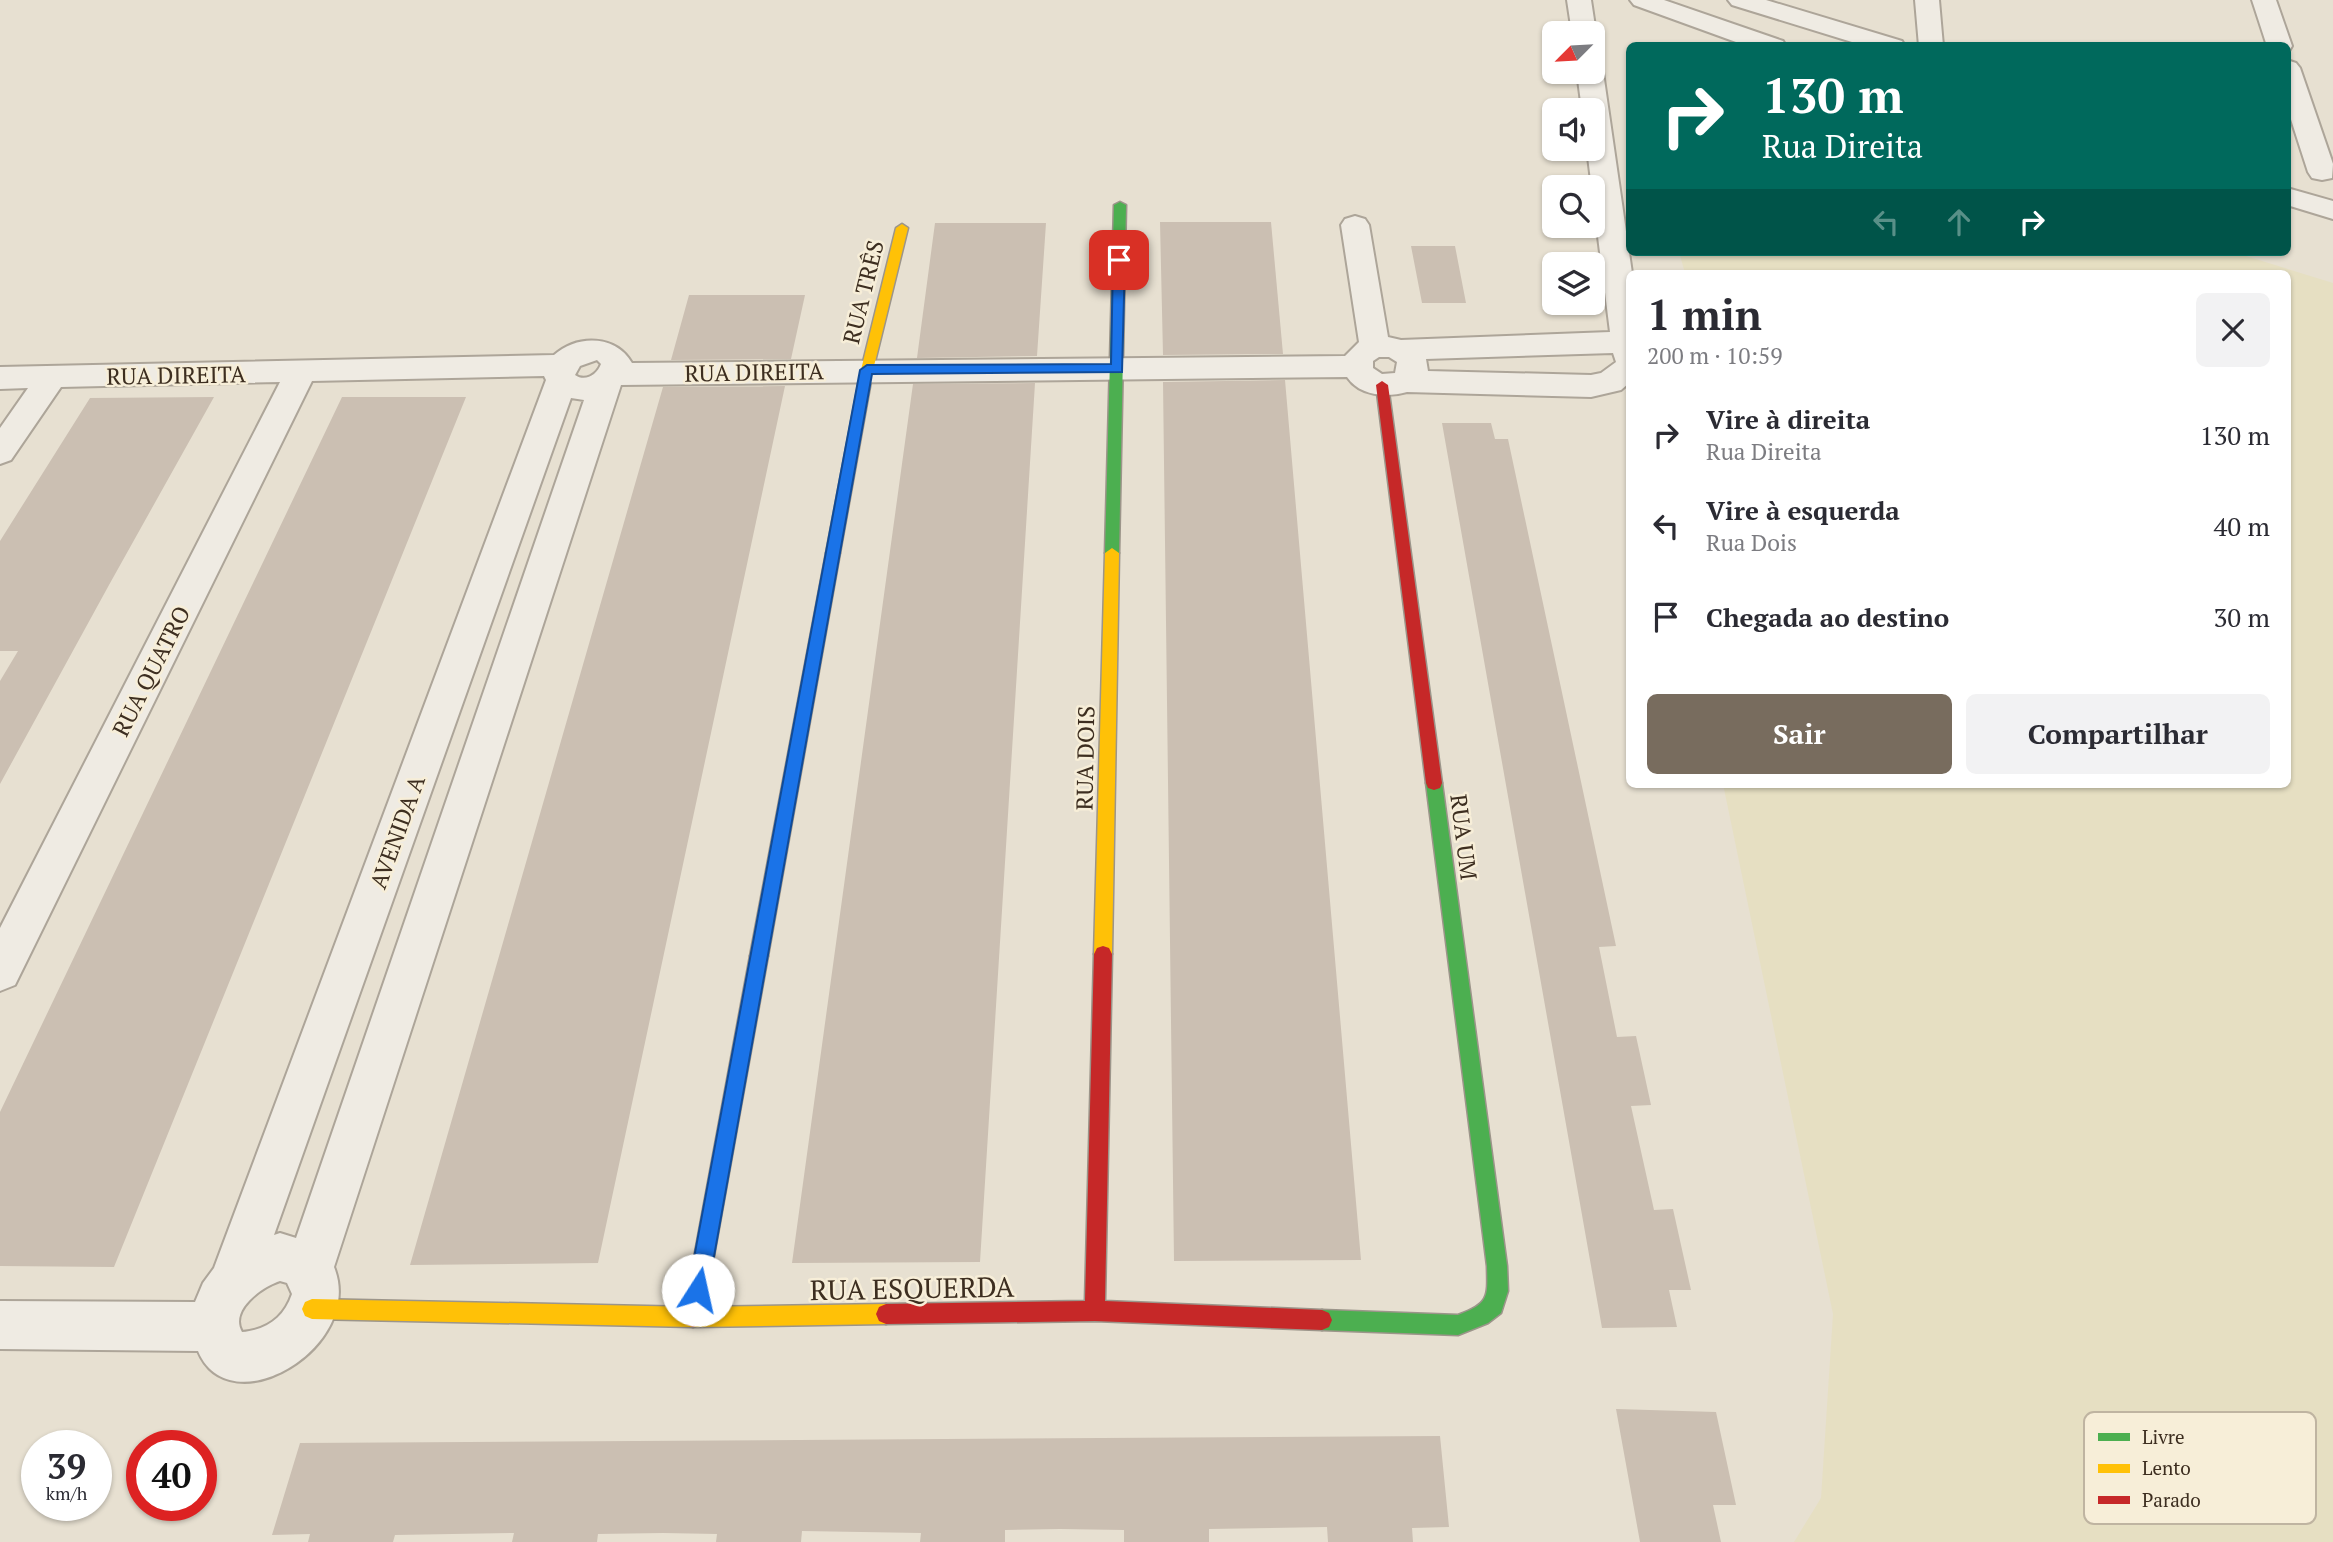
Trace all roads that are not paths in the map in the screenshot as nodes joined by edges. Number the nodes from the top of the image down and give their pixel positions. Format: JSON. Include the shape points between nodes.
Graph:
{"nodes":[{"id":1,"x":1579,"y":0,"type":"edge"},
{"id":2,"x":1642,"y":0,"type":"edge"},
{"id":3,"x":1740,"y":0,"type":"edge"},
{"id":4,"x":1927,"y":0,"type":"edge"},
{"id":5,"x":2264,"y":0,"type":"edge"},
{"id":6,"x":1582,"y":21,"type":"edge"},
{"id":7,"x":1762,"y":42,"type":"edge"},
{"id":8,"x":1880,"y":42,"type":"edge"},
{"id":9,"x":1931,"y":42,"type":"edge"},
{"id":10,"x":2279,"y":42,"type":"edge"},
{"id":11,"x":2291,"y":78,"type":"edge"},
{"id":12,"x":1592,"y":84,"type":"edge"},
{"id":13,"x":2291,"y":162,"type":"edge"},
{"id":14,"x":2328,"y":173,"type":"edge"},
{"id":15,"x":2291,"y":197,"type":"edge"},
{"id":16,"x":1120,"y":205,"type":"dead end"},
{"id":17,"x":2333,"y":210,"type":"edge"},
{"id":18,"x":1354,"y":225,"type":"dead end"},
{"id":19,"x":902,"y":228,"type":"dead end"},
{"id":20,"x":1626,"y":334,"type":"edge"},
{"id":21,"x":1377,"y":354,"type":"junction"},
{"id":22,"x":1626,"y":356,"type":"edge"},
{"id":23,"x":1626,"y":360,"type":"edge"},
{"id":24,"x":1117,"y":369,"type":"junction"},
{"id":25,"x":867,"y":370,"type":"junction"},
{"id":26,"x":301,"y":372,"type":"junction"},
{"id":27,"x":561,"y":373,"type":"junction"},
{"id":28,"x":52,"y":377,"type":"junction"},
{"id":29,"x":0,"y":378,"type":"edge"},
{"id":30,"x":610,"y":378,"type":"junction"},
{"id":31,"x":1394,"y":383,"type":"junction"},
{"id":32,"x":0,"y":452,"type":"edge"},
{"id":33,"x":0,"y":971,"type":"edge"},
{"id":34,"x":233,"y":1283,"type":"junction"},
{"id":35,"x":311,"y":1289,"type":"junction"},
{"id":36,"x":1499,"y":1296,"type":"joint"},
{"id":37,"x":1095,"y":1311,"type":"junction"},
{"id":38,"x":693,"y":1317,"type":"junction"},
{"id":39,"x":0,"y":1325,"type":"edge"},
{"id":40,"x":214,"y":1327,"type":"junction"}],
"edges":[{"from":1,"to":6,"type":"street"},
{"from":2,"to":7,"type":"street"},
{"from":3,"to":8,"type":"street"},
{"from":4,"to":9,"type":"street"},
{"from":5,"to":10,"type":"street"},
{"from":11,"to":14,"type":"street"},
{"from":12,"to":20,"type":"street"},
{"from":13,"to":14,"type":"street"},
{"from":15,"to":17,"type":"street"},
{"from":16,"to":24,"type":"street","name":"RUA DOIS"},
{"from":18,"to":21,"type":"street"},
{"from":19,"to":25,"type":"street","name":"RUA TRÊS"},
{"from":21,"to":22,"type":"street","name":"RUA DIREITA"},
{"from":21,"to":24,"type":"street","name":"RUA DIREITA"},
{"from":21,"to":31,"type":"street","via":[[1360,375]]},
{"from":21,"to":31,"type":"street","via":[[1410,356],[1413,373]]},
{"from":23,"to":31,"type":"street","via":[[1610,382],[1591,386]]},
{"from":24,"to":25,"type":"street","name":"RUA DIREITA"},
{"from":24,"to":37,"type":"street","name":"RUA DOIS"},
{"from":25,"to":30,"type":"street","name":"RUA DIREITA"},
{"from":25,"to":38,"type":"street","name":"RUA TRÊS"},
{"from":26,"to":27,"type":"street","name":"RUA DIREITA"},
{"from":26,"to":28,"type":"street","name":"RUA DIREITA"},
{"from":26,"to":33,"type":"street","name":"RUA QUATRO"},
{"from":27,"to":30,"type":"street","via":[[573,355],[597,350],[615,358]]},
{"from":27,"to":34,"type":"street","name":"AVENIDA A"},
{"from":28,"to":29,"type":"street","name":"RUA DIREITA"},
{"from":28,"to":32,"type":"street"},
{"from":30,"to":35,"type":"street"},
{"from":31,"to":36,"type":"street","name":"RUA UM"},
{"from":34,"to":35,"type":"street","name":"AVENIDA A","via":[[255,1265],[280,1257],[291,1258]]},
{"from":34,"to":40,"type":"street","name":"AVENIDA A","via":[[216,1312]]},
{"from":35,"to":38,"type":"street","name":"RUA ESQUERDA"},
{"from":35,"to":40,"type":"street","via":[[301,1329],[284,1346],[257,1357],[231,1356]]},
{"from":36,"to":37,"type":"street","name":"RUA ESQUERDA","via":[[1486,1315],[1458,1325]]},
{"from":37,"to":38,"type":"street","name":"RUA ESQUERDA"},
{"from":39,"to":40,"type":"street"}]}
